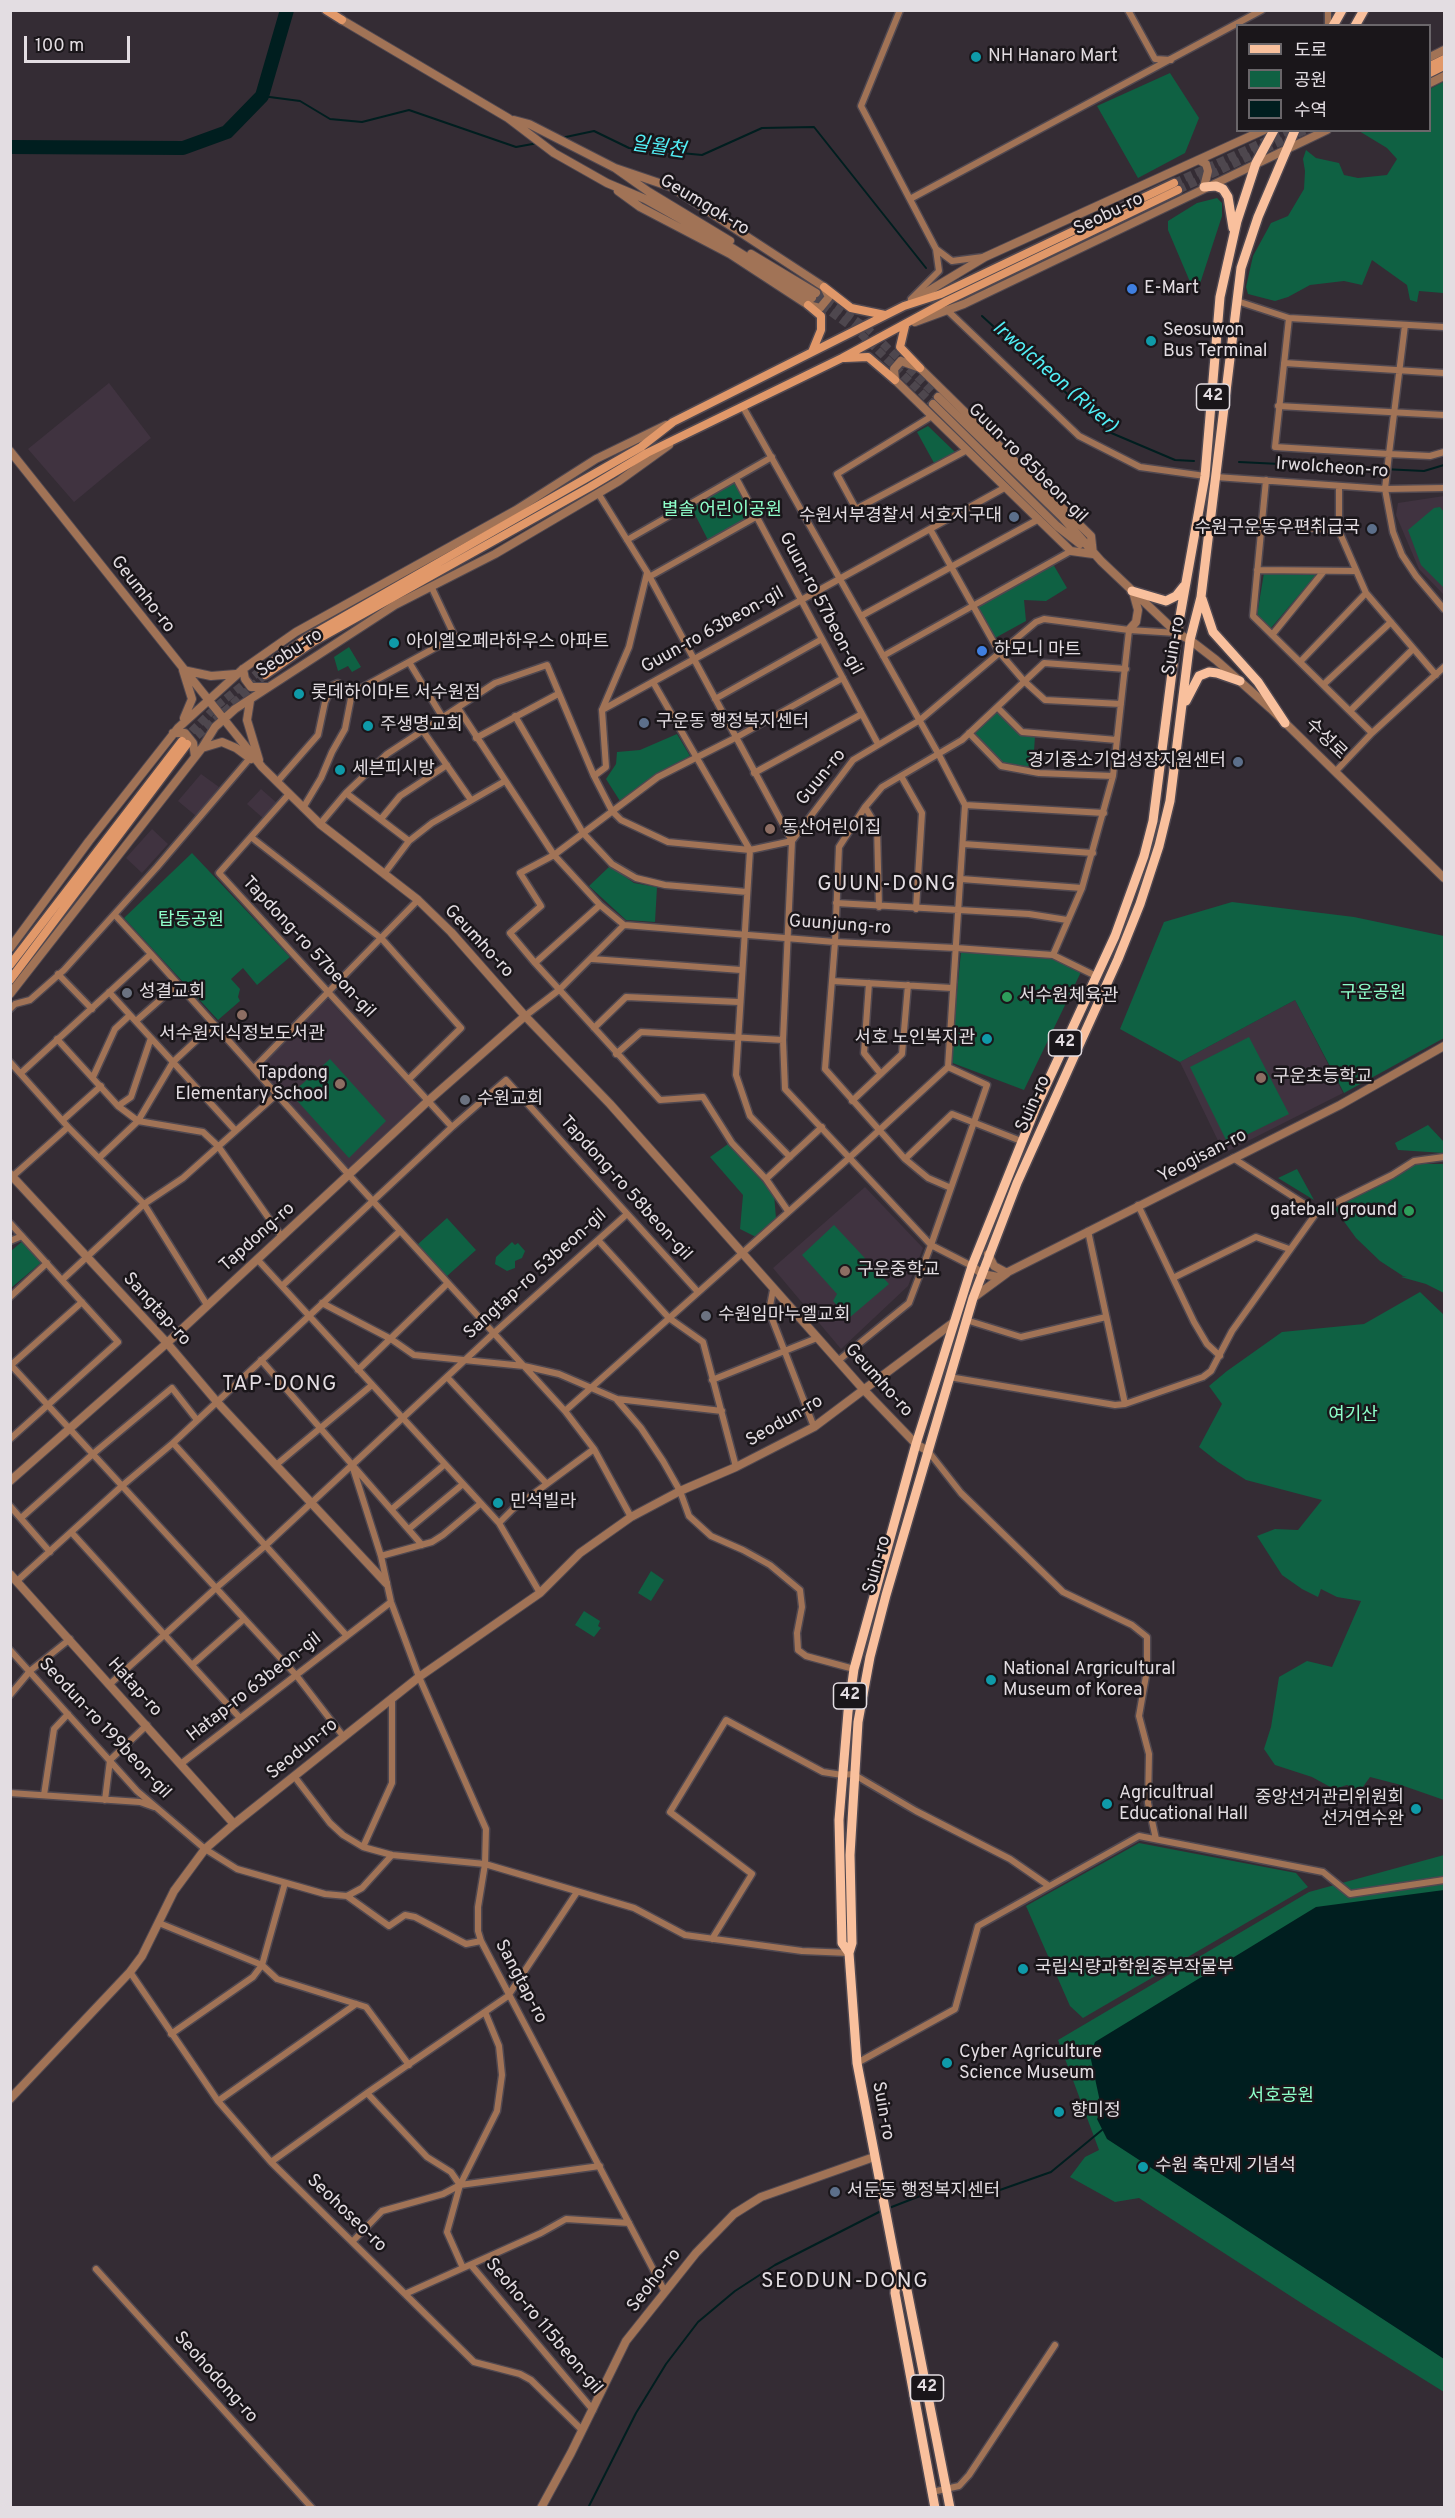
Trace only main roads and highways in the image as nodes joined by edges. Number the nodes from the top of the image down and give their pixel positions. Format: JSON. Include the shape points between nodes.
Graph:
{"nodes":[{"id":1,"x":326,"y":10,"type":"edge"},
{"id":2,"x":1342,"y":10,"type":"edge"},
{"id":3,"x":1364,"y":10,"type":"edge"},
{"id":4,"x":342,"y":20,"type":"road end"},
{"id":5,"x":1334,"y":24,"type":"edge"},
{"id":6,"x":1356,"y":24,"type":"edge"},
{"id":7,"x":1273,"y":132,"type":"edge"},
{"id":8,"x":1294,"y":132,"type":"edge"},
{"id":9,"x":1204,"y":188,"type":"road end"},
{"id":10,"x":1234,"y":235,"type":"junction"},
{"id":11,"x":824,"y":287,"type":"road end"},
{"id":12,"x":812,"y":299,"type":"road end"},
{"id":13,"x":885,"y":315,"type":"junction"},
{"id":14,"x":905,"y":326,"type":"junction"},
{"id":15,"x":812,"y":352,"type":"junction"},
{"id":16,"x":842,"y":358,"type":"junction"},
{"id":17,"x":920,"y":368,"type":"road end"},
{"id":18,"x":895,"y":380,"type":"road end"},
{"id":19,"x":1186,"y":585,"type":"junction"},
{"id":20,"x":1132,"y":591,"type":"road end"},
{"id":21,"x":1202,"y":597,"type":"junction"},
{"id":22,"x":1240,"y":681,"type":"road end"},
{"id":23,"x":1181,"y":712,"type":"junction"},
{"id":24,"x":1285,"y":723,"type":"road end"},
{"id":25,"x":10,"y":966,"type":"edge"},
{"id":26,"x":10,"y":980,"type":"edge"},
{"id":27,"x":849,"y":1953,"type":"junction"},
{"id":28,"x":897,"y":2271,"type":"junction"},
{"id":29,"x":935,"y":2508,"type":"edge"},
{"id":30,"x":950,"y":2508,"type":"edge"}],
"edges":[{"from":1,"to":4,"type":"main road","name":"Geumgok-ro"},
{"from":2,"to":5,"type":"main road"},
{"from":3,"to":6,"type":"main road"},
{"from":7,"to":10,"type":"main road","name":"Suin-ro","number":"42","via":[[1256,163]]},
{"from":8,"to":21,"type":"main road","name":"Suin-ro","via":[[1241,268]]},
{"from":9,"to":10,"type":"main road","via":[[1223,189],[1228,197]]},
{"from":10,"to":19,"type":"main road","name":"Suin-ro","number":"42","via":[[1220,297],[1204,477]]},
{"from":11,"to":13,"type":"main road","via":[[851,308]]},
{"from":12,"to":15,"type":"main road","via":[[821,316],[821,330]]},
{"from":13,"to":14,"type":"main road","name":"Seobu-ro","via":[[941,294],[1176,187],[947,301]]},
{"from":13,"to":15,"type":"main road","name":"Seobu-ro"},
{"from":14,"to":16,"type":"main road","name":"Seobu-ro"},
{"from":14,"to":17,"type":"main road","via":[[900,347]]},
{"from":15,"to":16,"type":"main road","name":"Seobu-ro","via":[[673,422],[641,447],[308,637],[263,672],[648,453]]},
{"from":16,"to":18,"type":"main road","via":[[868,357]]},
{"from":19,"to":20,"type":"main road","via":[[1176,597],[1166,600]]},
{"from":19,"to":27,"type":"main road","name":"Suin-ro","number":"42","via":[[1153,821],[1130,899],[1021,1142],[972,1266],[916,1444],[854,1669],[839,1820],[842,1943]]},
{"from":21,"to":23,"type":"main road","name":"Suin-ro","via":[[1190,640]]},
{"from":21,"to":24,"type":"main road","via":[[1213,632],[1258,682]]},
{"from":22,"to":23,"type":"main road","via":[[1209,672],[1198,676]]},
{"from":23,"to":27,"type":"main road","name":"Suin-ro","via":[[1170,801],[1140,904],[988,1254],[870,1657],[853,1774]]},
{"from":25,"to":26,"type":"main road","via":[[185,743]]},
{"from":27,"to":28,"type":"main road","name":"Suin-ro","number":"42","via":[[856,2063]]},
{"from":28,"to":29,"type":"main road","name":"Suin-ro","number":"42","via":[[895,2294]]},
{"from":28,"to":30,"type":"main road","name":"Suin-ro","number":"42","via":[[907,2290]]}]}
